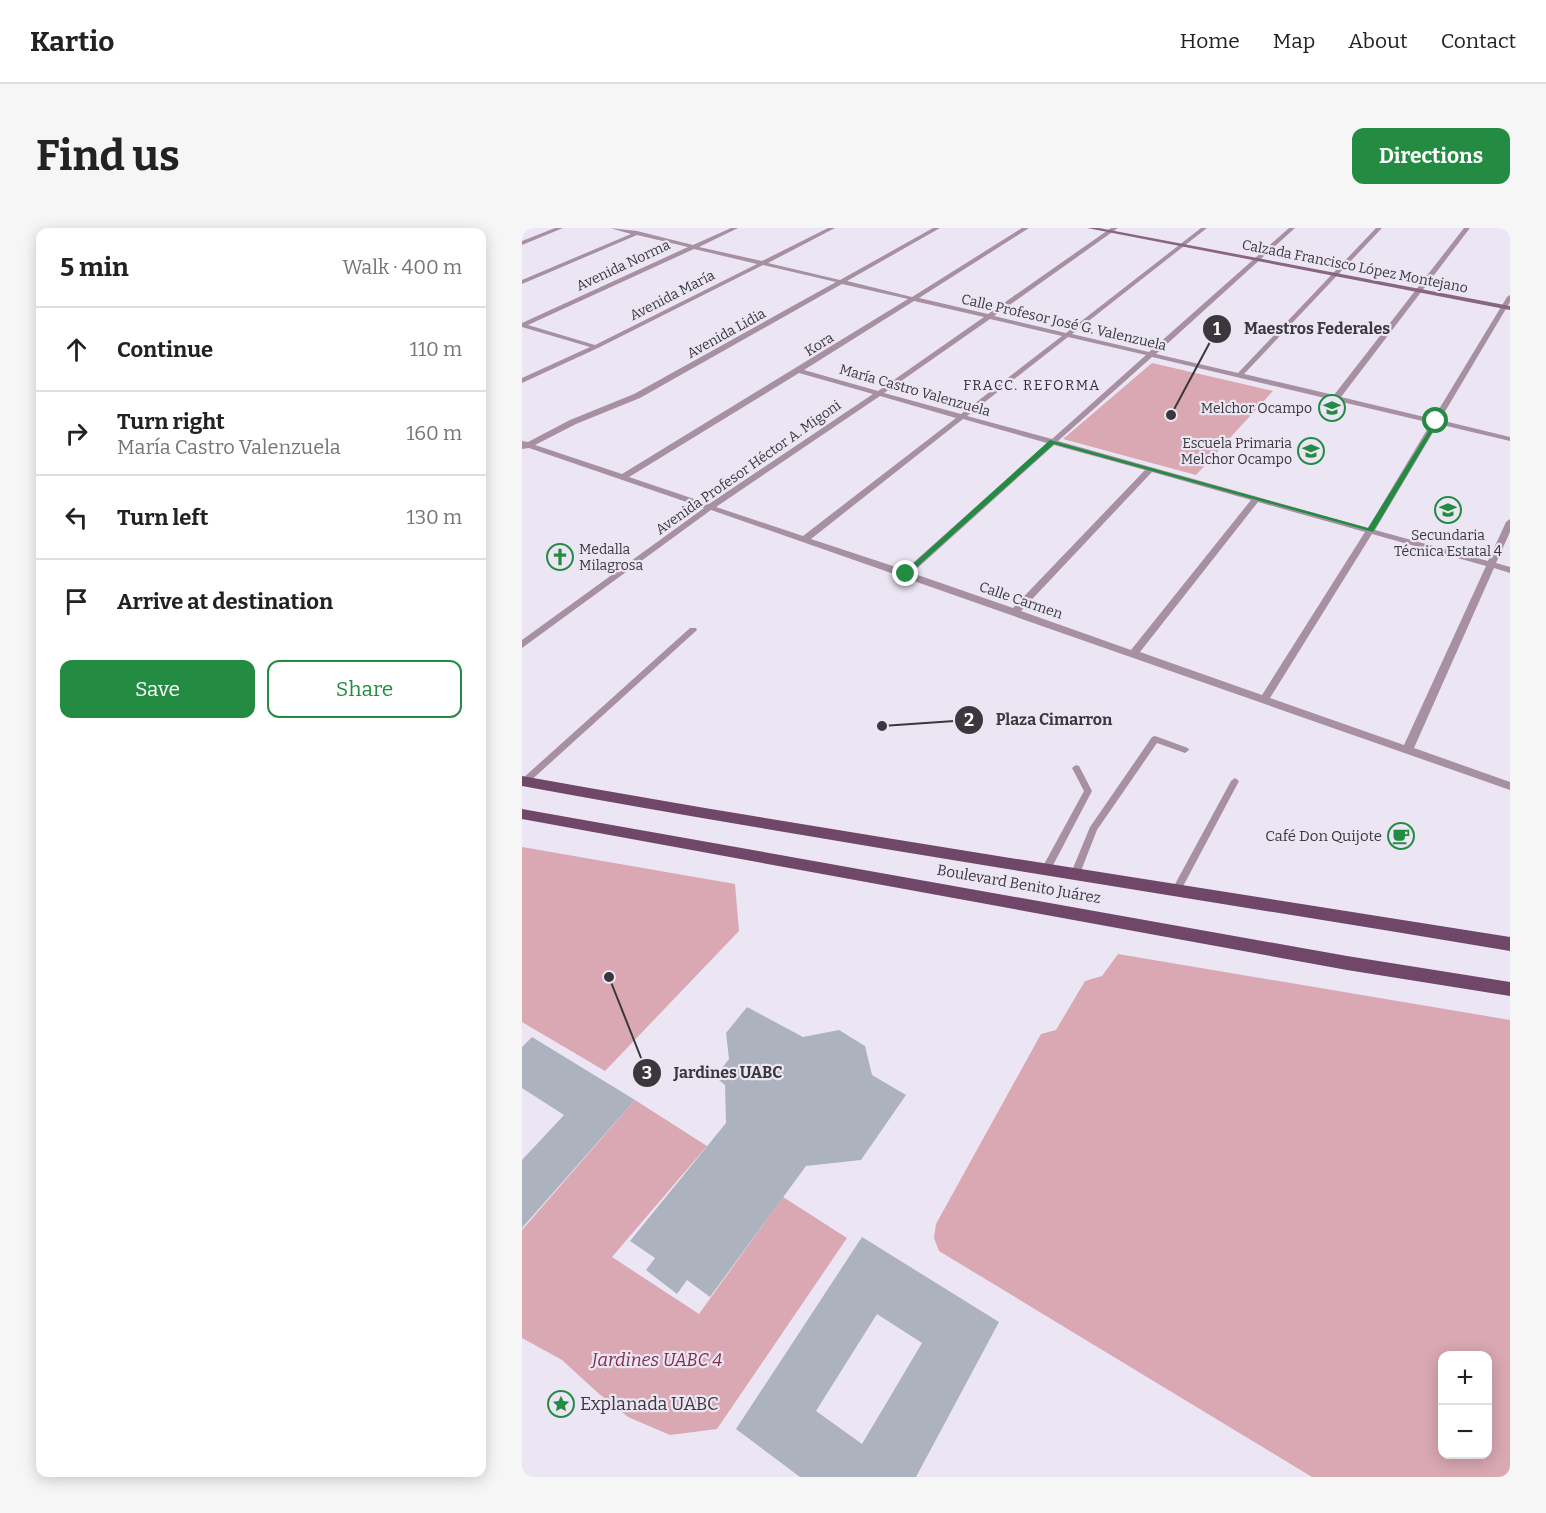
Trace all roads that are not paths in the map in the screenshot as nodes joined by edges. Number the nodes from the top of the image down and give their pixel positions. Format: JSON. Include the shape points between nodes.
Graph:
{"nodes":[{"id":1,"x":560,"y":228,"type":"edge"},
{"id":2,"x":613,"y":228,"type":"edge"},
{"id":3,"x":649,"y":228,"type":"edge"},
{"id":4,"x":735,"y":228,"type":"edge"},
{"id":5,"x":832,"y":228,"type":"edge"},
{"id":6,"x":937,"y":228,"type":"edge"},
{"id":7,"x":1026,"y":228,"type":"edge"},
{"id":8,"x":1090,"y":228,"type":"edge"},
{"id":9,"x":1204,"y":228,"type":"edge"},
{"id":10,"x":1292,"y":228,"type":"edge"},
{"id":11,"x":1379,"y":228,"type":"edge"},
{"id":12,"x":1467,"y":228,"type":"edge"},
{"id":13,"x":1112,"y":230,"type":"edge"},
{"id":14,"x":636,"y":233,"type":"junction"},
{"id":15,"x":522,"y":243,"type":"edge"},
{"id":16,"x":1182,"y":246,"type":"junction"},
{"id":17,"x":693,"y":247,"type":"junction"},
{"id":18,"x":1256,"y":260,"type":"junction"},
{"id":19,"x":761,"y":263,"type":"junction"},
{"id":20,"x":1334,"y":274,"type":"junction"},
{"id":21,"x":522,"y":282,"type":"edge"},
{"id":22,"x":841,"y":283,"type":"junction"},
{"id":23,"x":1419,"y":291,"type":"junction"},
{"id":24,"x":1510,"y":297,"type":"edge"},
{"id":25,"x":913,"y":299,"type":"junction"},
{"id":26,"x":1507,"y":308,"type":"edge"},
{"id":27,"x":988,"y":316,"type":"junction"},
{"id":28,"x":522,"y":325,"type":"edge"},
{"id":29,"x":1068,"y":335,"type":"junction"},
{"id":30,"x":596,"y":347,"type":"junction"},
{"id":31,"x":1152,"y":354,"type":"junction"},
{"id":32,"x":798,"y":371,"type":"junction"},
{"id":33,"x":1240,"y":375,"type":"junction"},
{"id":34,"x":522,"y":381,"type":"edge"},
{"id":35,"x":878,"y":394,"type":"junction"},
{"id":36,"x":1336,"y":398,"type":"junction"},
{"id":37,"x":962,"y":418,"type":"junction"},
{"id":38,"x":1436,"y":421,"type":"junction"},
{"id":39,"x":1510,"y":439,"type":"edge"},
{"id":40,"x":1053,"y":442,"type":"junction"},
{"id":41,"x":524,"y":445,"type":"edge"},
{"id":42,"x":1151,"y":469,"type":"junction"},
{"id":43,"x":623,"y":477,"type":"junction"},
{"id":44,"x":1256,"y":499,"type":"junction"},
{"id":45,"x":710,"y":507,"type":"junction"},
{"id":46,"x":1510,"y":522,"type":"edge"},
{"id":47,"x":1370,"y":531,"type":"junction"},
{"id":48,"x":805,"y":539,"type":"junction"},
{"id":49,"x":1491,"y":565,"type":"junction"},
{"id":50,"x":1510,"y":570,"type":"edge"},
{"id":51,"x":906,"y":574,"type":"junction"},
{"id":52,"x":1015,"y":612,"type":"junction"},
{"id":53,"x":693,"y":630,"type":"dead end"},
{"id":54,"x":522,"y":645,"type":"edge"},
{"id":55,"x":1134,"y":654,"type":"junction"},
{"id":56,"x":1264,"y":700,"type":"junction"},
{"id":57,"x":1185,"y":750,"type":"dead end"},
{"id":58,"x":1407,"y":750,"type":"junction"},
{"id":59,"x":1076,"y":768,"type":"dead end"},
{"id":60,"x":1235,"y":781,"type":"dead end"},
{"id":61,"x":523,"y":782,"type":"edge"},
{"id":62,"x":1510,"y":786,"type":"edge"},
{"id":63,"x":522,"y":814,"type":"edge"},
{"id":64,"x":1047,"y":868,"type":"junction"},
{"id":65,"x":1076,"y":873,"type":"junction"},
{"id":66,"x":1177,"y":889,"type":"junction"},
{"id":67,"x":1510,"y":944,"type":"edge"},
{"id":68,"x":1510,"y":989,"type":"edge"}],
"edges":[{"from":1,"to":15,"type":"street"},
{"from":2,"to":14,"type":"street","name":"Calle Profesor José G. Valenzuela"},
{"from":3,"to":14,"type":"street"},
{"from":4,"to":17,"type":"street","name":"Avenida Norma"},
{"from":5,"to":19,"type":"street","name":"Avenida María"},
{"from":6,"to":22,"type":"street","name":"Avenida Lidia"},
{"from":7,"to":25,"type":"street","name":"Kora"},
{"from":8,"to":13,"type":"main road","name":"Calzada Francisco López Montejano"},
{"from":9,"to":16,"type":"street"},
{"from":10,"to":18,"type":"street"},
{"from":11,"to":20,"type":"street"},
{"from":12,"to":23,"type":"street"},
{"from":13,"to":16,"type":"main road","name":"Calzada Francisco López Montejano"},
{"from":13,"to":27,"type":"street","name":"Avenida Profesor Héctor A. Migoni"},
{"from":14,"to":17,"type":"street","name":"Calle Profesor José G. Valenzuela"},
{"from":14,"to":21,"type":"street"},
{"from":16,"to":18,"type":"main road","name":"Calzada Francisco López Montejano"},
{"from":16,"to":29,"type":"street"},
{"from":17,"to":19,"type":"street","name":"Calle Profesor José G. Valenzuela"},
{"from":17,"to":28,"type":"street","name":"Avenida Norma"},
{"from":18,"to":20,"type":"main road","name":"Calzada Francisco López Montejano"},
{"from":18,"to":31,"type":"street"},
{"from":19,"to":22,"type":"street","name":"Calle Profesor José G. Valenzuela"},
{"from":19,"to":30,"type":"street","name":"Avenida María"},
{"from":20,"to":23,"type":"main road","name":"Calzada Francisco López Montejano"},
{"from":20,"to":33,"type":"street"},
{"from":22,"to":25,"type":"street","name":"Calle Profesor José G. Valenzuela"},
{"from":22,"to":41,"type":"street","name":"Avenida Lidia","via":[[638,396]]},
{"from":23,"to":26,"type":"main road","name":"Calzada Francisco López Montejano"},
{"from":23,"to":36,"type":"street"},
{"from":24,"to":26,"type":"street"},
{"from":25,"to":27,"type":"street","name":"Calle Profesor José G. Valenzuela"},
{"from":25,"to":32,"type":"street","name":"Kora"},
{"from":26,"to":38,"type":"street"},
{"from":27,"to":29,"type":"street","name":"Calle Profesor José G. Valenzuela"},
{"from":27,"to":35,"type":"street","name":"Avenida Profesor Héctor A. Migoni"},
{"from":28,"to":30,"type":"street"},
{"from":29,"to":31,"type":"street","name":"Calle Profesor José G. Valenzuela"},
{"from":29,"to":37,"type":"street"},
{"from":30,"to":34,"type":"street","name":"Avenida María"},
{"from":31,"to":33,"type":"street","name":"Calle Profesor José G. Valenzuela"},
{"from":31,"to":40,"type":"street"},
{"from":32,"to":35,"type":"street","name":"María Castro Valenzuela"},
{"from":32,"to":43,"type":"street","name":"Kora"},
{"from":33,"to":36,"type":"street","name":"Calle Profesor José G. Valenzuela"},
{"from":35,"to":37,"type":"street","name":"María Castro Valenzuela"},
{"from":35,"to":45,"type":"street","name":"Avenida Profesor Héctor A. Migoni"},
{"from":36,"to":38,"type":"street","name":"Calle Profesor José G. Valenzuela"},
{"from":37,"to":40,"type":"street","name":"María Castro Valenzuela"},
{"from":37,"to":48,"type":"street"},
{"from":38,"to":39,"type":"street","name":"Calle Profesor José G. Valenzuela"},
{"from":38,"to":47,"type":"street"},
{"from":40,"to":42,"type":"street","name":"María Castro Valenzuela"},
{"from":40,"to":51,"type":"street"},
{"from":41,"to":43,"type":"street","name":"Calle Carmen"},
{"from":42,"to":44,"type":"street","name":"María Castro Valenzuela"},
{"from":42,"to":52,"type":"street"},
{"from":43,"to":45,"type":"street","name":"Calle Carmen"},
{"from":44,"to":47,"type":"street","name":"María Castro Valenzuela"},
{"from":44,"to":55,"type":"street"},
{"from":45,"to":48,"type":"street","name":"Calle Carmen"},
{"from":45,"to":54,"type":"street","name":"Avenida Profesor Héctor A. Migoni"},
{"from":46,"to":49,"type":"street"},
{"from":47,"to":49,"type":"street","name":"María Castro Valenzuela"},
{"from":47,"to":56,"type":"street"},
{"from":48,"to":51,"type":"street","name":"Calle Carmen"},
{"from":49,"to":50,"type":"street","name":"María Castro Valenzuela"},
{"from":49,"to":58,"type":"street"},
{"from":51,"to":52,"type":"street","name":"Calle Carmen"},
{"from":52,"to":55,"type":"street","name":"Calle Carmen"},
{"from":53,"to":61,"type":"lane"},
{"from":55,"to":56,"type":"street","name":"Calle Carmen"},
{"from":56,"to":58,"type":"street","name":"Calle Carmen"},
{"from":57,"to":65,"type":"lane","via":[[1155,739],[1093,829]]},
{"from":58,"to":62,"type":"street","name":"Calle Carmen"},
{"from":59,"to":64,"type":"lane","via":[[1088,791]]},
{"from":60,"to":66,"type":"lane"},
{"from":61,"to":64,"type":"main road","name":"Boulevard Benito Juárez","via":[[765,825]]},
{"from":63,"to":68,"type":"main road","name":"Boulevard Benito Juárez"},
{"from":64,"to":65,"type":"main road","name":"Boulevard Benito Juárez"},
{"from":65,"to":66,"type":"main road","name":"Boulevard Benito Juárez"},
{"from":66,"to":67,"type":"main road","name":"Boulevard Benito Juárez"}]}
